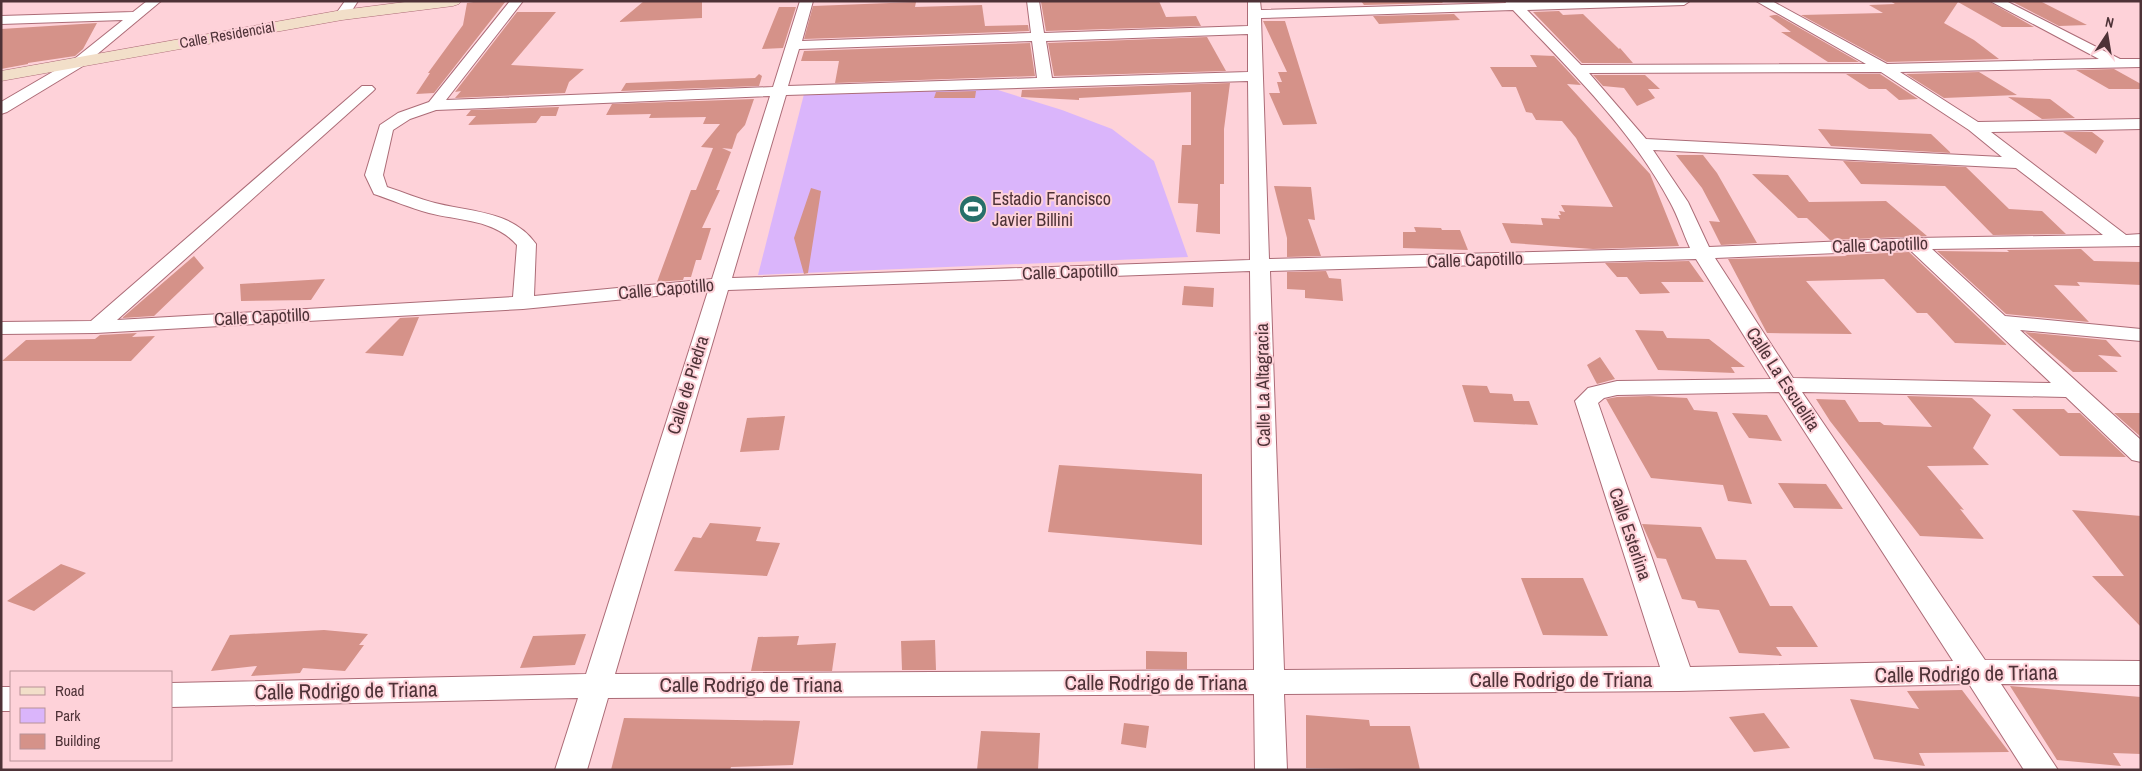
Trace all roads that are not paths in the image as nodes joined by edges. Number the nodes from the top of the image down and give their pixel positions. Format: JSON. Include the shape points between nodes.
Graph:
{"nodes":[{"id":1,"x":155,"y":1,"type":"edge"},
{"id":2,"x":352,"y":1,"type":"edge"},
{"id":3,"x":453,"y":1,"type":"edge"},
{"id":4,"x":517,"y":1,"type":"edge"},
{"id":5,"x":807,"y":1,"type":"edge"},
{"id":6,"x":1033,"y":1,"type":"edge"},
{"id":7,"x":1684,"y":1,"type":"edge"},
{"id":8,"x":1762,"y":1,"type":"edge"},
{"id":9,"x":1996,"y":1,"type":"edge"},
{"id":10,"x":1513,"y":4,"type":"edge"},
{"id":11,"x":1400,"y":5,"type":"edge"},
{"id":12,"x":342,"y":15,"type":"junction"},
{"id":13,"x":1255,"y":15,"type":"edge"},
{"id":14,"x":136,"y":16,"type":"junction"},
{"id":15,"x":1,"y":20,"type":"edge"},
{"id":16,"x":1038,"y":38,"type":"junction"},
{"id":17,"x":794,"y":45,"type":"junction"},
{"id":18,"x":78,"y":63,"type":"junction"},
{"id":19,"x":2141,"y":63,"type":"edge"},
{"id":20,"x":2118,"y":64,"type":"junction"},
{"id":21,"x":1884,"y":68,"type":"junction"},
{"id":22,"x":1577,"y":69,"type":"junction"},
{"id":23,"x":2141,"y":75,"type":"edge"},
{"id":24,"x":1,"y":76,"type":"edge"},
{"id":25,"x":1256,"y":76,"type":"junction"},
{"id":26,"x":1045,"y":83,"type":"junction"},
{"id":27,"x":367,"y":89,"type":"dead end"},
{"id":28,"x":779,"y":90,"type":"junction"},
{"id":29,"x":434,"y":105,"type":"junction"},
{"id":30,"x":1,"y":108,"type":"edge"},
{"id":31,"x":2141,"y":124,"type":"edge"},
{"id":32,"x":1975,"y":127,"type":"junction"},
{"id":33,"x":1642,"y":144,"type":"junction"},
{"id":34,"x":2020,"y":163,"type":"junction"},
{"id":35,"x":2121,"y":240,"type":"junction"},
{"id":36,"x":2141,"y":240,"type":"edge"},
{"id":37,"x":1915,"y":244,"type":"junction"},
{"id":38,"x":1702,"y":253,"type":"junction"},
{"id":39,"x":1260,"y":266,"type":"junction"},
{"id":40,"x":719,"y":284,"type":"junction"},
{"id":41,"x":523,"y":303,"type":"junction"},
{"id":42,"x":1999,"y":322,"type":"junction"},
{"id":43,"x":96,"y":327,"type":"junction"},
{"id":44,"x":1,"y":328,"type":"edge"},
{"id":45,"x":2141,"y":335,"type":"edge"},
{"id":46,"x":1786,"y":385,"type":"junction"},
{"id":47,"x":2072,"y":390,"type":"junction"},
{"id":48,"x":2141,"y":454,"type":"edge"},
{"id":49,"x":1976,"y":672,"type":"junction"},
{"id":50,"x":2141,"y":673,"type":"edge"},
{"id":51,"x":1679,"y":679,"type":"junction"},
{"id":52,"x":1269,"y":682,"type":"junction"},
{"id":53,"x":597,"y":686,"type":"junction"},
{"id":54,"x":172,"y":695,"type":"edge"},
{"id":55,"x":571,"y":770,"type":"edge"},
{"id":56,"x":1271,"y":770,"type":"edge"},
{"id":57,"x":2042,"y":770,"type":"edge"}],
"edges":[{"from":1,"to":14,"type":"street"},
{"from":2,"to":12,"type":"street"},
{"from":3,"to":12,"type":"main road","name":"Calle Residencial"},
{"from":4,"to":29,"type":"street"},
{"from":5,"to":17,"type":"street","name":"Calle de Piedra"},
{"from":6,"to":16,"type":"street"},
{"from":7,"to":10,"type":"street"},
{"from":8,"to":21,"type":"street"},
{"from":9,"to":20,"type":"street"},
{"from":10,"to":11,"type":"street"},
{"from":10,"to":22,"type":"street","name":"Calle La Escuelita"},
{"from":11,"to":13,"type":"street"},
{"from":12,"to":18,"type":"main road","name":"Calle Residencial"},
{"from":13,"to":16,"type":"street"},
{"from":13,"to":25,"type":"street","name":"Calle La Altagracia"},
{"from":14,"to":15,"type":"street"},
{"from":14,"to":18,"type":"street"},
{"from":16,"to":17,"type":"street"},
{"from":16,"to":26,"type":"street"},
{"from":17,"to":28,"type":"street","name":"Calle de Piedra"},
{"from":18,"to":24,"type":"main road","name":"Calle Residencial"},
{"from":18,"to":30,"type":"street"},
{"from":19,"to":20,"type":"street"},
{"from":20,"to":21,"type":"street"},
{"from":20,"to":23,"type":"street"},
{"from":21,"to":22,"type":"street"},
{"from":21,"to":32,"type":"street"},
{"from":22,"to":33,"type":"street","name":"Calle La Escuelita"},
{"from":25,"to":26,"type":"street"},
{"from":25,"to":39,"type":"street","name":"Calle La Altagracia"},
{"from":26,"to":28,"type":"street"},
{"from":27,"to":43,"type":"street"},
{"from":28,"to":29,"type":"street"},
{"from":28,"to":40,"type":"street","name":"Calle de Piedra"},
{"from":29,"to":41,"type":"street","via":[[404,116],[386,128],[374,175],[380,190],[432,208],[478,216],[514,230],[527,244]]},
{"from":31,"to":32,"type":"street"},
{"from":32,"to":34,"type":"street"},
{"from":33,"to":34,"type":"street"},
{"from":33,"to":38,"type":"street","name":"Calle La Escuelita","via":[[1679,202]]},
{"from":34,"to":35,"type":"street"},
{"from":35,"to":36,"type":"street","name":"Calle Capotillo"},
{"from":35,"to":37,"type":"street","name":"Calle Capotillo"},
{"from":37,"to":38,"type":"street","name":"Calle Capotillo"},
{"from":37,"to":42,"type":"street"},
{"from":38,"to":39,"type":"street","name":"Calle Capotillo"},
{"from":38,"to":46,"type":"street","name":"Calle La Escuelita"},
{"from":39,"to":40,"type":"street","name":"Calle Capotillo"},
{"from":39,"to":52,"type":"street","name":"Calle La Altagracia"},
{"from":40,"to":41,"type":"street","name":"Calle Capotillo"},
{"from":40,"to":53,"type":"street","name":"Calle de Piedra"},
{"from":41,"to":43,"type":"street","name":"Calle Capotillo"},
{"from":42,"to":45,"type":"street"},
{"from":42,"to":47,"type":"street"},
{"from":43,"to":44,"type":"street","name":"Calle Capotillo"},
{"from":46,"to":47,"type":"street"},
{"from":46,"to":49,"type":"street","name":"Calle La Escuelita"},
{"from":46,"to":51,"type":"street","name":"Calle Esterlina","via":[[1617,388],[1596,393],[1586,401]]},
{"from":47,"to":48,"type":"street"},
{"from":49,"to":50,"type":"street","name":"Calle Rodrigo de Triana"},
{"from":49,"to":51,"type":"street","name":"Calle Rodrigo de Triana"},
{"from":49,"to":57,"type":"street","name":"Calle La Escuelita"},
{"from":51,"to":52,"type":"street","name":"Calle Rodrigo de Triana"},
{"from":52,"to":53,"type":"street","name":"Calle Rodrigo de Triana"},
{"from":52,"to":56,"type":"street","name":"Calle La Altagracia"},
{"from":53,"to":54,"type":"street","name":"Calle Rodrigo de Triana"},
{"from":53,"to":55,"type":"street","name":"Calle de Piedra"}]}
